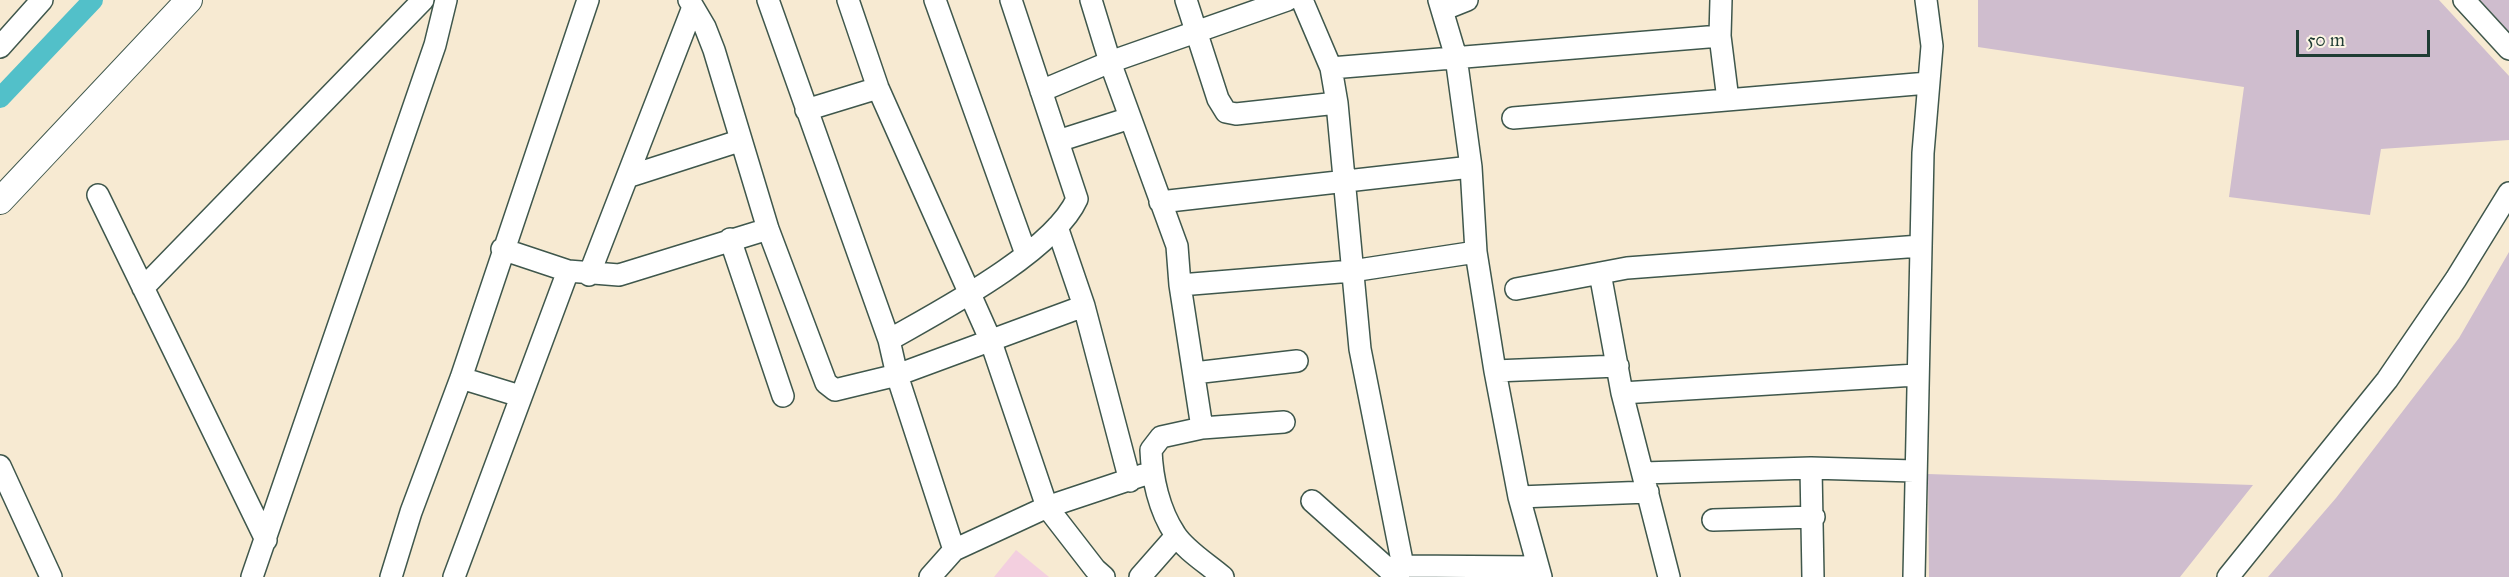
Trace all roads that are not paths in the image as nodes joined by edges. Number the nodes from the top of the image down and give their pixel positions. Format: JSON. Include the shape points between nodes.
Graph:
{"nodes":[{"id":1,"x":42,"y":0,"type":"edge"},
{"id":2,"x":189,"y":0,"type":"edge"},
{"id":3,"x":423,"y":0,"type":"edge"},
{"id":4,"x":446,"y":0,"type":"edge"},
{"id":5,"x":588,"y":0,"type":"edge"},
{"id":6,"x":768,"y":0,"type":"edge"},
{"id":7,"x":848,"y":0,"type":"edge"},
{"id":8,"x":935,"y":0,"type":"edge"},
{"id":9,"x":1011,"y":0,"type":"edge"},
{"id":10,"x":1091,"y":0,"type":"edge"},
{"id":11,"x":1186,"y":0,"type":"edge"},
{"id":12,"x":1287,"y":0,"type":"edge"},
{"id":13,"x":1302,"y":0,"type":"edge"},
{"id":14,"x":1467,"y":0,"type":"edge"},
{"id":15,"x":1721,"y":0,"type":"edge"},
{"id":16,"x":1926,"y":0,"type":"edge"},
{"id":17,"x":2464,"y":0,"type":"edge"},
{"id":18,"x":691,"y":3,"type":"edge"},
{"id":19,"x":1441,"y":5,"type":"edge"},
{"id":20,"x":1197,"y":31,"type":"junction"},
{"id":21,"x":1720,"y":36,"type":"junction"},
{"id":22,"x":0,"y":47,"type":"edge"},
{"id":23,"x":2509,"y":49,"type":"edge"},
{"id":24,"x":1456,"y":57,"type":"junction"},
{"id":25,"x":1110,"y":62,"type":"junction"},
{"id":26,"x":1331,"y":68,"type":"junction"},
{"id":27,"x":1928,"y":83,"type":"junction"},
{"id":28,"x":878,"y":88,"type":"junction"},
{"id":29,"x":1041,"y":91,"type":"junction"},
{"id":30,"x":1728,"y":100,"type":"junction"},
{"id":31,"x":1337,"y":103,"type":"junction"},
{"id":32,"x":806,"y":110,"type":"junction"},
{"id":33,"x":1130,"y":118,"type":"junction"},
{"id":34,"x":1513,"y":118,"type":"dead end"},
{"id":35,"x":739,"y":141,"type":"junction"},
{"id":36,"x":1058,"y":141,"type":"junction"},
{"id":37,"x":1471,"y":167,"type":"junction"},
{"id":38,"x":630,"y":176,"type":"junction"},
{"id":39,"x":1344,"y":182,"type":"junction"},
{"id":40,"x":2509,"y":193,"type":"edge"},
{"id":41,"x":98,"y":195,"type":"dead end"},
{"id":42,"x":0,"y":201,"type":"edge"},
{"id":43,"x":1160,"y":202,"type":"junction"},
{"id":44,"x":1057,"y":227,"type":"junction"},
{"id":45,"x":768,"y":229,"type":"junction"},
{"id":46,"x":730,"y":239,"type":"junction"},
{"id":47,"x":1920,"y":246,"type":"junction"},
{"id":48,"x":502,"y":249,"type":"junction"},
{"id":49,"x":1476,"y":252,"type":"junction"},
{"id":50,"x":1026,"y":254,"type":"junction"},
{"id":51,"x":568,"y":271,"type":"junction"},
{"id":52,"x":1352,"y":271,"type":"junction"},
{"id":53,"x":1600,"y":273,"type":"junction"},
{"id":54,"x":589,"y":275,"type":"junction"},
{"id":55,"x":1180,"y":285,"type":"junction"},
{"id":56,"x":143,"y":288,"type":"junction"},
{"id":57,"x":1516,"y":289,"type":"dead end"},
{"id":58,"x":968,"y":295,"type":"junction"},
{"id":59,"x":1084,"y":306,"type":"junction"},
{"id":60,"x":990,"y":339,"type":"junction"},
{"id":61,"x":889,"y":340,"type":"junction"},
{"id":62,"x":1297,"y":361,"type":"dead end"},
{"id":63,"x":1618,"y":366,"type":"junction"},
{"id":64,"x":1495,"y":371,"type":"junction"},
{"id":65,"x":1194,"y":373,"type":"junction"},
{"id":66,"x":897,"y":375,"type":"junction"},
{"id":67,"x":1916,"y":375,"type":"junction"},
{"id":68,"x":461,"y":378,"type":"junction"},
{"id":69,"x":1622,"y":393,"type":"junction"},
{"id":70,"x":520,"y":396,"type":"junction"},
{"id":71,"x":783,"y":396,"type":"dead end"},
{"id":72,"x":1284,"y":422,"type":"dead end"},
{"id":73,"x":1202,"y":428,"type":"junction"},
{"id":74,"x":0,"y":466,"type":"edge"},
{"id":75,"x":1811,"y":468,"type":"junction"},
{"id":76,"x":1152,"y":470,"type":"junction"},
{"id":77,"x":1914,"y":471,"type":"junction"},
{"id":78,"x":1130,"y":481,"type":"junction"},
{"id":79,"x":1645,"y":482,"type":"junction"},
{"id":80,"x":1519,"y":497,"type":"junction"},
{"id":81,"x":1312,"y":501,"type":"dead end"},
{"id":82,"x":1047,"y":507,"type":"junction"},
{"id":83,"x":1814,"y":517,"type":"junction"},
{"id":84,"x":1713,"y":520,"type":"dead end"},
{"id":85,"x":1176,"y":536,"type":"junction"},
{"id":86,"x":266,"y":540,"type":"junction"},
{"id":87,"x":954,"y":550,"type":"junction"},
{"id":88,"x":1403,"y":566,"type":"junction"},
{"id":89,"x":1539,"y":572,"type":"edge"},
{"id":90,"x":1096,"y":574,"type":"edge"},
{"id":91,"x":51,"y":577,"type":"edge"},
{"id":92,"x":252,"y":577,"type":"edge"},
{"id":93,"x":391,"y":577,"type":"edge"},
{"id":94,"x":454,"y":577,"type":"edge"},
{"id":95,"x":930,"y":577,"type":"edge"},
{"id":96,"x":1140,"y":577,"type":"edge"},
{"id":97,"x":1223,"y":577,"type":"edge"},
{"id":98,"x":1669,"y":577,"type":"edge"},
{"id":99,"x":1813,"y":577,"type":"edge"},
{"id":100,"x":1914,"y":577,"type":"edge"},
{"id":101,"x":2228,"y":577,"type":"edge"}],
"edges":[{"from":1,"to":22,"type":"street"},
{"from":2,"to":42,"type":"street"},
{"from":3,"to":56,"type":"street"},
{"from":4,"to":86,"type":"street","via":[[435,45]]},
{"from":5,"to":48,"type":"street"},
{"from":6,"to":32,"type":"street"},
{"from":7,"to":28,"type":"street"},
{"from":8,"to":50,"type":"street"},
{"from":9,"to":29,"type":"street"},
{"from":10,"to":25,"type":"street"},
{"from":11,"to":20,"type":"street"},
{"from":12,"to":20,"type":"street"},
{"from":13,"to":26,"type":"street"},
{"from":14,"to":19,"type":"street"},
{"from":15,"to":21,"type":"street"},
{"from":16,"to":27,"type":"street","via":[[1932,46]]},
{"from":17,"to":23,"type":"street"},
{"from":18,"to":35,"type":"street","via":[[714,50]]},
{"from":18,"to":38,"type":"street"},
{"from":19,"to":24,"type":"street"},
{"from":20,"to":25,"type":"street"},
{"from":20,"to":31,"type":"street","via":[[1221,107],[1226,112]]},
{"from":21,"to":24,"type":"street"},
{"from":21,"to":30,"type":"street"},
{"from":24,"to":26,"type":"street"},
{"from":24,"to":37,"type":"street"},
{"from":25,"to":29,"type":"street"},
{"from":25,"to":33,"type":"street"},
{"from":26,"to":31,"type":"street"},
{"from":27,"to":30,"type":"street"},
{"from":27,"to":47,"type":"street"},
{"from":28,"to":32,"type":"street"},
{"from":28,"to":58,"type":"street"},
{"from":29,"to":36,"type":"street"},
{"from":30,"to":34,"type":"street"},
{"from":31,"to":39,"type":"street"},
{"from":32,"to":61,"type":"street"},
{"from":33,"to":36,"type":"street"},
{"from":33,"to":43,"type":"street"},
{"from":35,"to":38,"type":"street"},
{"from":35,"to":45,"type":"street"},
{"from":36,"to":44,"type":"street","via":[[1077,199]]},
{"from":37,"to":39,"type":"street"},
{"from":37,"to":49,"type":"street"},
{"from":38,"to":54,"type":"street"},
{"from":39,"to":43,"type":"street"},
{"from":39,"to":52,"type":"street"},
{"from":40,"to":101,"type":"street","via":[[2387,380]]},
{"from":41,"to":56,"type":"street"},
{"from":43,"to":55,"type":"street","via":[[1177,246]]},
{"from":44,"to":50,"type":"street"},
{"from":44,"to":59,"type":"street"},
{"from":45,"to":46,"type":"street"},
{"from":45,"to":66,"type":"street","via":[[826,383],[835,390]]},
{"from":46,"to":54,"type":"street","via":[[619,275]]},
{"from":46,"to":71,"type":"street"},
{"from":47,"to":53,"type":"street"},
{"from":47,"to":67,"type":"street"},
{"from":48,"to":51,"type":"street"},
{"from":48,"to":68,"type":"street"},
{"from":49,"to":52,"type":"street"},
{"from":49,"to":64,"type":"street"},
{"from":50,"to":58,"type":"street"},
{"from":51,"to":54,"type":"street"},
{"from":51,"to":70,"type":"street"},
{"from":52,"to":55,"type":"street"},
{"from":52,"to":88,"type":"street","via":[[1360,349]]},
{"from":53,"to":57,"type":"street"},
{"from":53,"to":63,"type":"street"},
{"from":55,"to":65,"type":"street"},
{"from":56,"to":86,"type":"street"},
{"from":58,"to":60,"type":"street"},
{"from":58,"to":61,"type":"street"},
{"from":59,"to":60,"type":"street"},
{"from":59,"to":78,"type":"street"},
{"from":60,"to":66,"type":"street"},
{"from":60,"to":82,"type":"street"},
{"from":61,"to":66,"type":"street"},
{"from":62,"to":65,"type":"street"},
{"from":63,"to":64,"type":"street"},
{"from":63,"to":69,"type":"street"},
{"from":64,"to":80,"type":"street"},
{"from":65,"to":73,"type":"street"},
{"from":66,"to":87,"type":"street"},
{"from":67,"to":69,"type":"street"},
{"from":67,"to":77,"type":"street"},
{"from":68,"to":70,"type":"street"},
{"from":68,"to":93,"type":"street"},
{"from":69,"to":79,"type":"street"},
{"from":70,"to":94,"type":"street"},
{"from":72,"to":73,"type":"street"},
{"from":73,"to":76,"type":"street","via":[[1161,437],[1151,450]]},
{"from":74,"to":91,"type":"street"},
{"from":75,"to":77,"type":"street"},
{"from":75,"to":79,"type":"street"},
{"from":75,"to":83,"type":"street"},
{"from":76,"to":78,"type":"street"},
{"from":76,"to":85,"type":"street","via":[[1164,514]]},
{"from":77,"to":100,"type":"street"},
{"from":78,"to":82,"type":"street"},
{"from":79,"to":80,"type":"street"},
{"from":79,"to":98,"type":"street"},
{"from":80,"to":89,"type":"street"},
{"from":81,"to":88,"type":"street","via":[[1397,577]]},
{"from":82,"to":87,"type":"street"},
{"from":82,"to":90,"type":"street"},
{"from":83,"to":84,"type":"street"},
{"from":83,"to":99,"type":"street"},
{"from":85,"to":96,"type":"street"},
{"from":85,"to":97,"type":"street"},
{"from":86,"to":92,"type":"street"},
{"from":87,"to":95,"type":"street"},
{"from":88,"to":89,"type":"street"}]}
